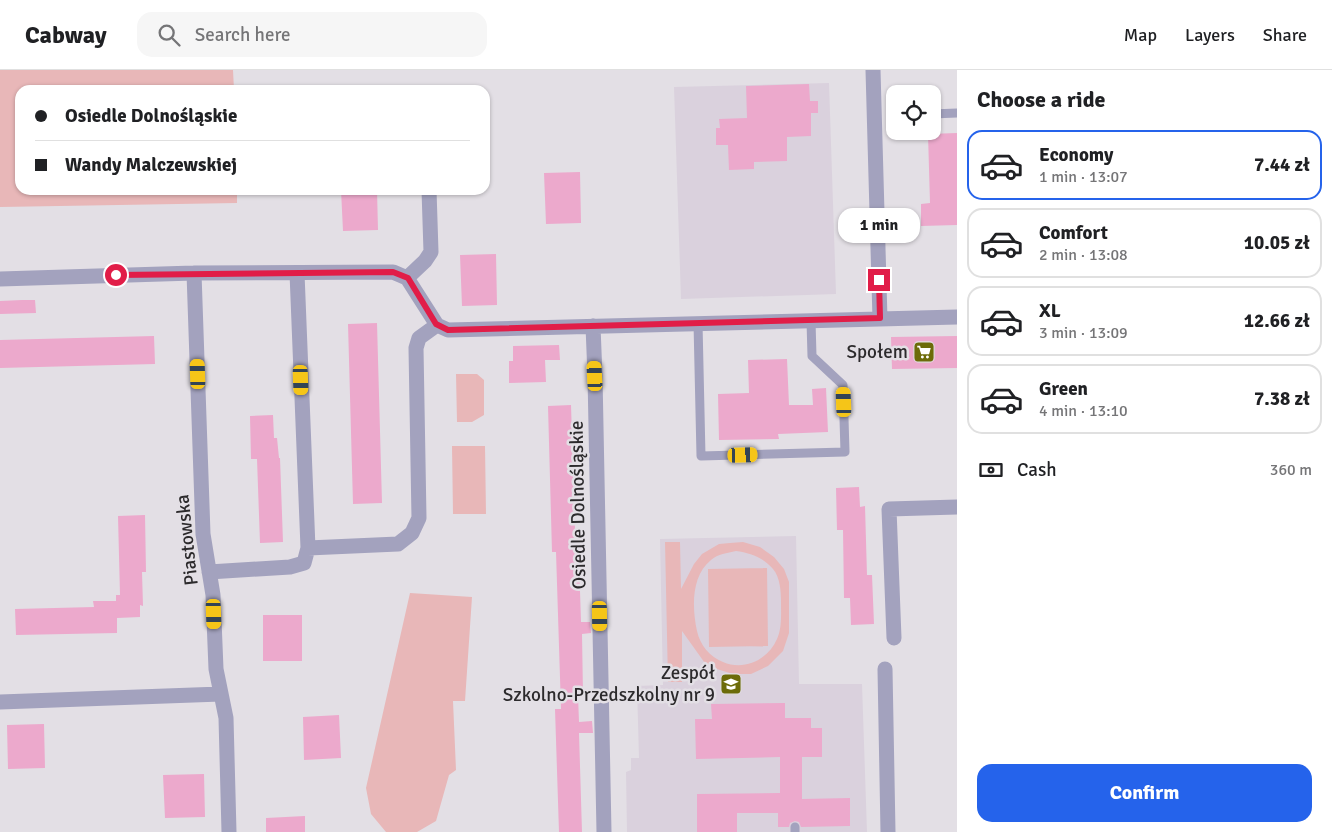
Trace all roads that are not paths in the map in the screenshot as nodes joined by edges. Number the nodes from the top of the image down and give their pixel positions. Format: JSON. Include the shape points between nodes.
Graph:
{"nodes":[{"id":1,"x":873,"y":70,"type":"edge"},
{"id":2,"x":957,"y":113,"type":"edge"},
{"id":3,"x":941,"y":114,"type":"edge"},
{"id":4,"x":429,"y":195,"type":"edge"},
{"id":5,"x":194,"y":273,"type":"junction"},
{"id":6,"x":297,"y":273,"type":"junction"},
{"id":7,"x":408,"y":278,"type":"junction"},
{"id":8,"x":0,"y":279,"type":"edge"},
{"id":9,"x":957,"y":317,"type":"edge"},
{"id":10,"x":880,"y":318,"type":"junction"},
{"id":11,"x":811,"y":321,"type":"junction"},
{"id":12,"x":698,"y":323,"type":"junction"},
{"id":13,"x":436,"y":324,"type":"junction"},
{"id":14,"x":593,"y":326,"type":"junction"},
{"id":15,"x":957,"y":507,"type":"edge"},
{"id":16,"x":308,"y":548,"type":"junction"},
{"id":17,"x":209,"y":572,"type":"junction"},
{"id":18,"x":894,"y":638,"type":"dead end"},
{"id":19,"x":885,"y":669,"type":"dead end"},
{"id":20,"x":220,"y":694,"type":"junction"},
{"id":21,"x":0,"y":702,"type":"edge"},
{"id":22,"x":228,"y":832,"type":"edge"},
{"id":23,"x":604,"y":832,"type":"edge"},
{"id":24,"x":888,"y":832,"type":"edge"}],
"edges":[{"from":1,"to":10,"type":"street"},
{"from":2,"to":3,"type":"lane"},
{"from":4,"to":7,"type":"street","via":[[430,252]]},
{"from":5,"to":6,"type":"street"},
{"from":5,"to":8,"type":"street"},
{"from":5,"to":17,"type":"street","name":"Piastowska","via":[[203,534]]},
{"from":6,"to":7,"type":"street","via":[[393,272]]},
{"from":6,"to":16,"type":"street"},
{"from":7,"to":13,"type":"street"},
{"from":9,"to":10,"type":"street"},
{"from":10,"to":11,"type":"street"},
{"from":11,"to":12,"type":"street"},
{"from":11,"to":12,"type":"lane","via":[[812,356],[843,385],[845,452],[701,456]]},
{"from":12,"to":14,"type":"street"},
{"from":13,"to":14,"type":"street","via":[[448,330]]},
{"from":13,"to":16,"type":"street","via":[[419,338],[416,348],[418,518],[412,533],[398,544]]},
{"from":14,"to":23,"type":"street","name":"Osiedle Dolnośląskie"},
{"from":15,"to":18,"type":"street","via":[[889,509]]},
{"from":16,"to":17,"type":"street","via":[[304,563],[290,567]]},
{"from":17,"to":20,"type":"street","name":"Piastowska"},
{"from":19,"to":24,"type":"street"},
{"from":20,"to":21,"type":"street"},
{"from":20,"to":22,"type":"street","name":"Piastowska","via":[[226,718]]}]}
